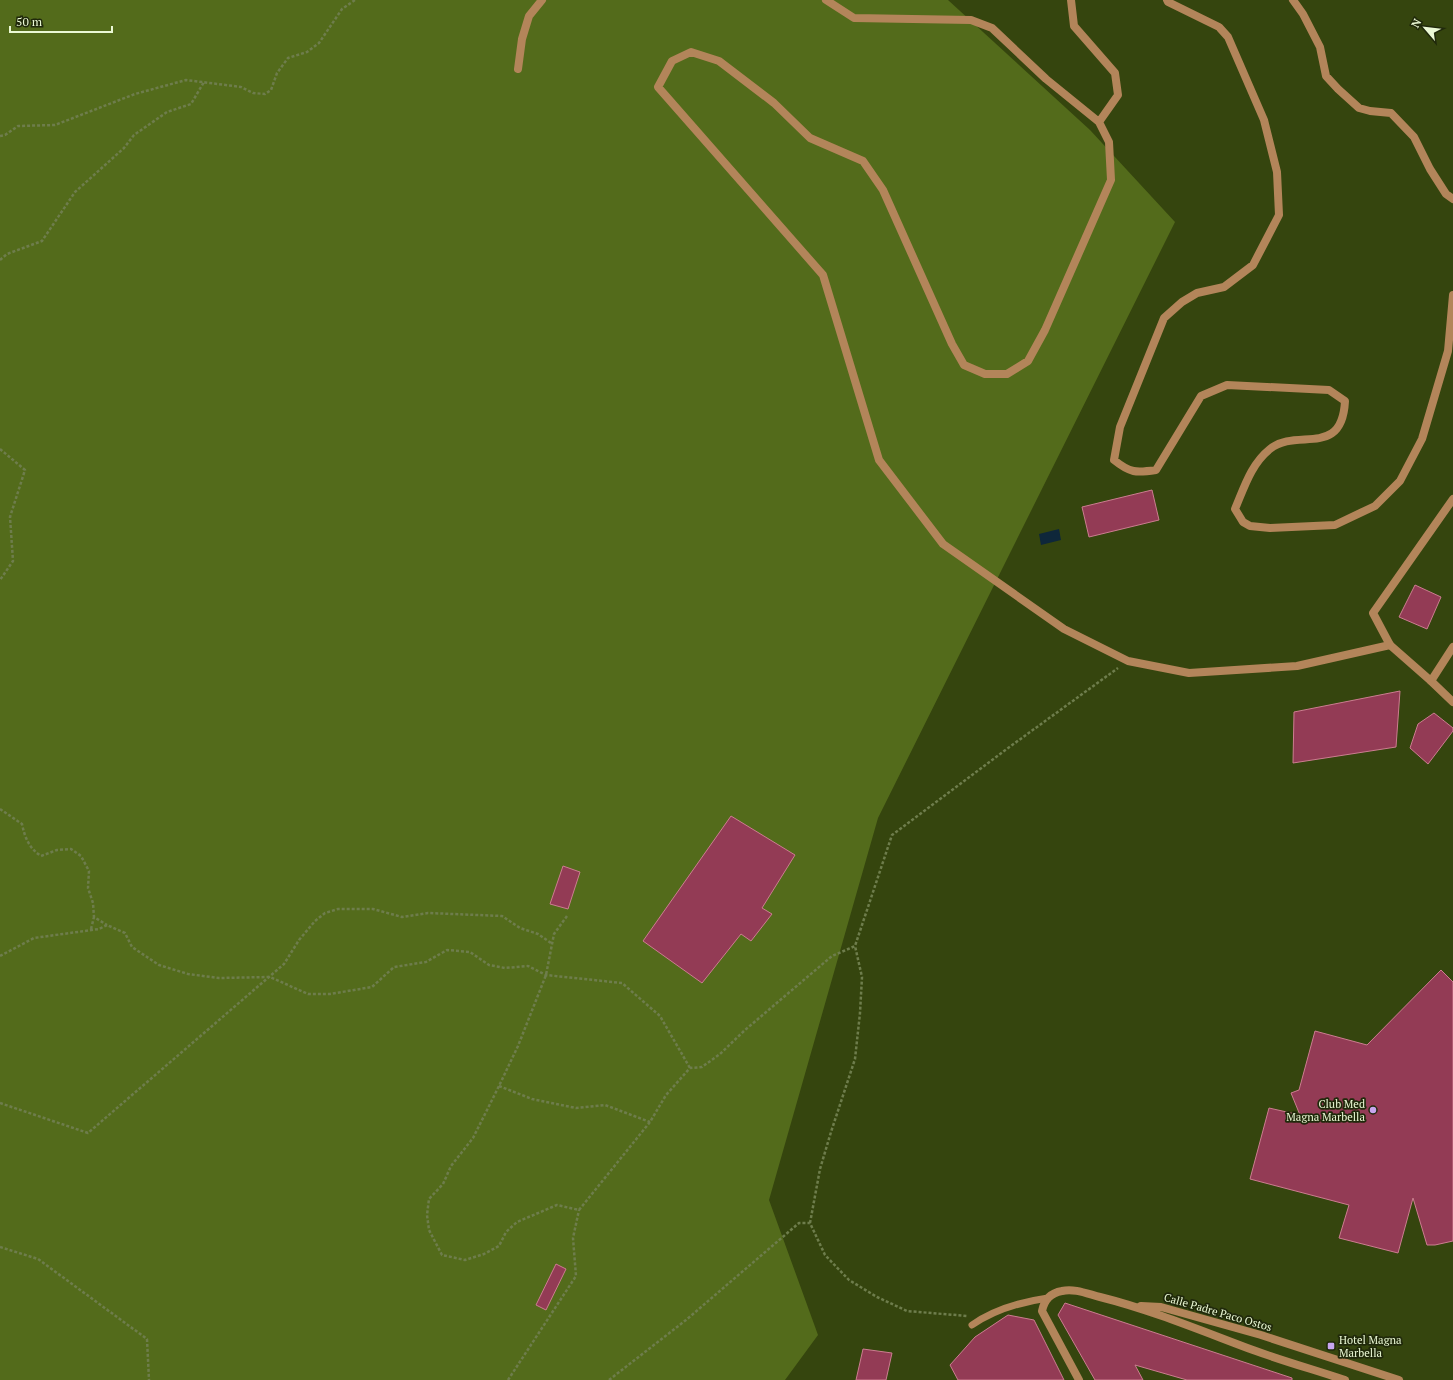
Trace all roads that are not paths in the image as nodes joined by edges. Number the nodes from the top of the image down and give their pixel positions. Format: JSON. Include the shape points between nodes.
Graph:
{"nodes":[{"id":1,"x":542,"y":0,"type":"edge"},
{"id":2,"x":826,"y":0,"type":"edge"},
{"id":3,"x":1071,"y":0,"type":"edge"},
{"id":4,"x":1167,"y":0,"type":"edge"},
{"id":5,"x":1293,"y":0,"type":"edge"},
{"id":6,"x":518,"y":69,"type":"dead end"},
{"id":7,"x":1099,"y":122,"type":"junction"},
{"id":8,"x":1453,"y":199,"type":"edge"},
{"id":9,"x":1453,"y":295,"type":"edge"},
{"id":10,"x":1453,"y":499,"type":"edge"},
{"id":11,"x":1390,"y":646,"type":"junction"},
{"id":12,"x":1453,"y":647,"type":"edge"},
{"id":13,"x":1431,"y":680,"type":"junction"},
{"id":14,"x":1453,"y":702,"type":"edge"},
{"id":15,"x":1048,"y":1298,"type":"junction"},
{"id":16,"x":1132,"y":1305,"type":"junction"},
{"id":17,"x":972,"y":1325,"type":"dead end"},
{"id":18,"x":1079,"y":1380,"type":"edge"},
{"id":19,"x":1345,"y":1380,"type":"edge"},
{"id":20,"x":1399,"y":1380,"type":"edge"}],
"edges":[{"from":1,"to":6,"type":"street","via":[[529,16],[522,39]]},
{"from":2,"to":7,"type":"street","via":[[854,18],[971,20],[992,28],[1046,79]]},
{"from":3,"to":7,"type":"street","via":[[1074,26],[1115,73],[1118,95]]},
{"from":4,"to":9,"type":"street","via":[[1219,27],[1228,37],[1264,120],[1278,172],[1279,215],[1253,265],[1224,287],[1197,292],[1164,318],[1120,427],[1114,460],[1126,470],[1156,470],[1201,396],[1227,386],[1329,390],[1345,401],[1342,417],[1336,428],[1324,438],[1283,442],[1270,448],[1258,460],[1235,509],[1243,522],[1250,526],[1270,528],[1335,525],[1375,506],[1400,481],[1422,439],[1448,351]]},
{"from":5,"to":8,"type":"street","via":[[1320,47],[1326,76],[1359,108],[1391,113],[1414,137],[1446,194]]},
{"from":7,"to":11,"type":"street","via":[[1109,142],[1111,180],[1045,330],[1028,361],[1007,374],[985,374],[964,365],[883,190],[863,161],[810,138],[774,103],[719,61],[691,52],[672,61],[658,87],[824,275],[879,460],[944,544],[1064,629],[1128,661],[1189,673],[1297,666]]},
{"from":10,"to":11,"type":"street","via":[[1372,613]]},
{"from":11,"to":13,"type":"street"},
{"from":12,"to":13,"type":"street"},
{"from":13,"to":14,"type":"street"},
{"from":15,"to":16,"type":"street","via":[[1054,1293],[1072,1290]]},
{"from":15,"to":17,"type":"lane","via":[[1021,1302],[983,1317]]},
{"from":15,"to":18,"type":"street","via":[[1042,1311]]},
{"from":16,"to":19,"type":"street","name":"Calle Padre Paco Ostos"},
{"from":16,"to":20,"type":"street","name":"Calle Padre Paco Ostos","via":[[1161,1306]]}]}
